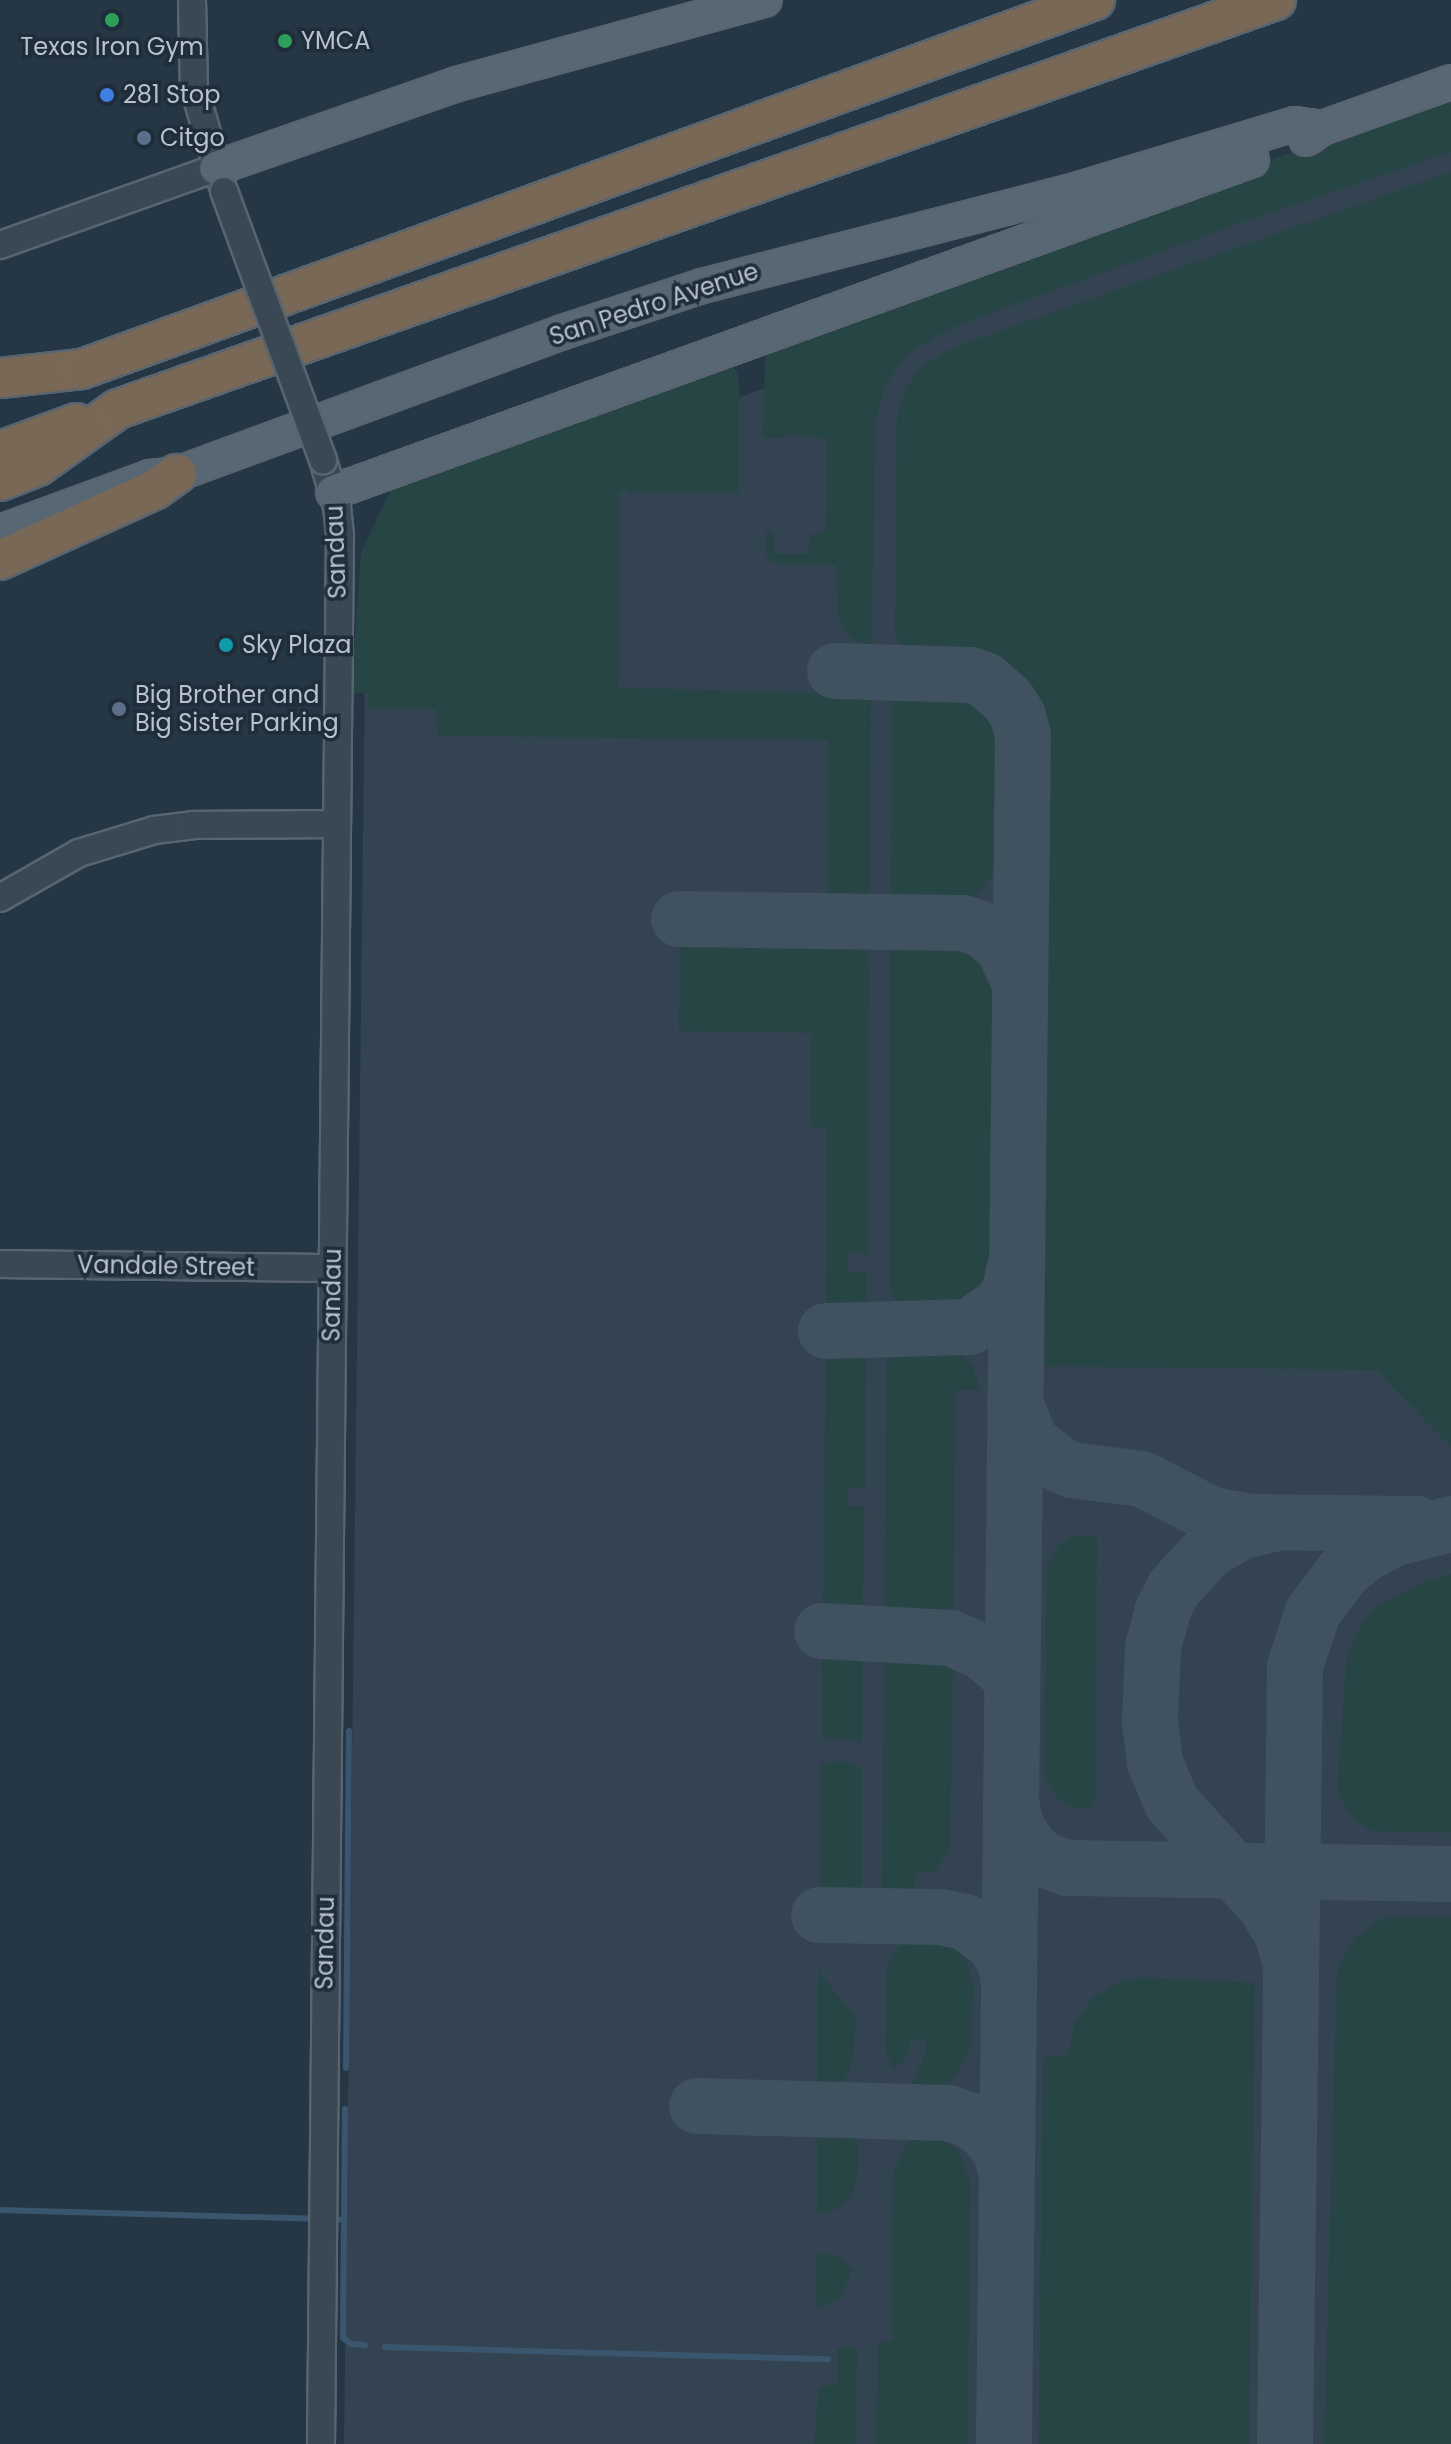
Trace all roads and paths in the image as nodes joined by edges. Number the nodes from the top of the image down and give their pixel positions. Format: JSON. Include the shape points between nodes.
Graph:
{"nodes":[{"id":1,"x":192,"y":0,"type":"edge"},
{"id":2,"x":765,"y":0,"type":"edge"},
{"id":3,"x":1095,"y":0,"type":"edge"},
{"id":4,"x":1276,"y":0,"type":"edge"},
{"id":5,"x":1451,"y":82,"type":"edge"},
{"id":6,"x":1322,"y":128,"type":"junction"},
{"id":7,"x":220,"y":180,"type":"junction"},
{"id":8,"x":0,"y":245,"type":"edge"},
{"id":9,"x":82,"y":369,"type":"junction"},
{"id":10,"x":0,"y":378,"type":"edge"},
{"id":11,"x":0,"y":399,"type":"edge"},
{"id":12,"x":118,"y":409,"type":"junction"},
{"id":13,"x":0,"y":451,"type":"edge"},
{"id":14,"x":177,"y":474,"type":"junction"},
{"id":15,"x":0,"y":481,"type":"edge"},
{"id":16,"x":333,"y":492,"type":"junction"},
{"id":17,"x":0,"y":532,"type":"edge"},
{"id":18,"x":0,"y":560,"type":"edge"},
{"id":19,"x":336,"y":824,"type":"junction"},
{"id":20,"x":0,"y":898,"type":"edge"},
{"id":21,"x":0,"y":1264,"type":"edge"},
{"id":22,"x":332,"y":1268,"type":"junction"},
{"id":23,"x":321,"y":2444,"type":"edge"}],
"edges":[{"from":1,"to":7,"type":"street","name":"Sandau","via":[[194,88]]},
{"from":2,"to":7,"type":"main road","via":[[457,84]]},
{"from":3,"to":9,"type":"highway"},
{"from":4,"to":12,"type":"highway"},
{"from":5,"to":6,"type":"main road","name":"San Pedro Avenue"},
{"from":6,"to":14,"type":"main road","name":"San Pedro Avenue","via":[[1295,124],[1077,190],[740,275],[563,332]]},
{"from":6,"to":16,"type":"main road","name":"San Pedro Avenue","via":[[1301,142]]},
{"from":7,"to":8,"type":"street"},
{"from":7,"to":16,"type":"street","name":"Sandau","bridge":true},
{"from":9,"to":10,"type":"highway"},
{"from":9,"to":11,"type":"highway"},
{"from":12,"to":13,"type":"highway"},
{"from":12,"to":15,"type":"highway","via":[[38,466]]},
{"from":14,"to":17,"type":"main road","name":"San Pedro Avenue","via":[[150,477]]},
{"from":14,"to":18,"type":"highway","via":[[156,489]]},
{"from":16,"to":19,"type":"street","name":"Sandau","via":[[340,535]]},
{"from":19,"to":20,"type":"street","via":[[154,830],[79,853]]},
{"from":19,"to":22,"type":"street","name":"Sandau"},
{"from":21,"to":22,"type":"street","name":"Vandale Street"},
{"from":22,"to":23,"type":"street","name":"Sandau"}]}
